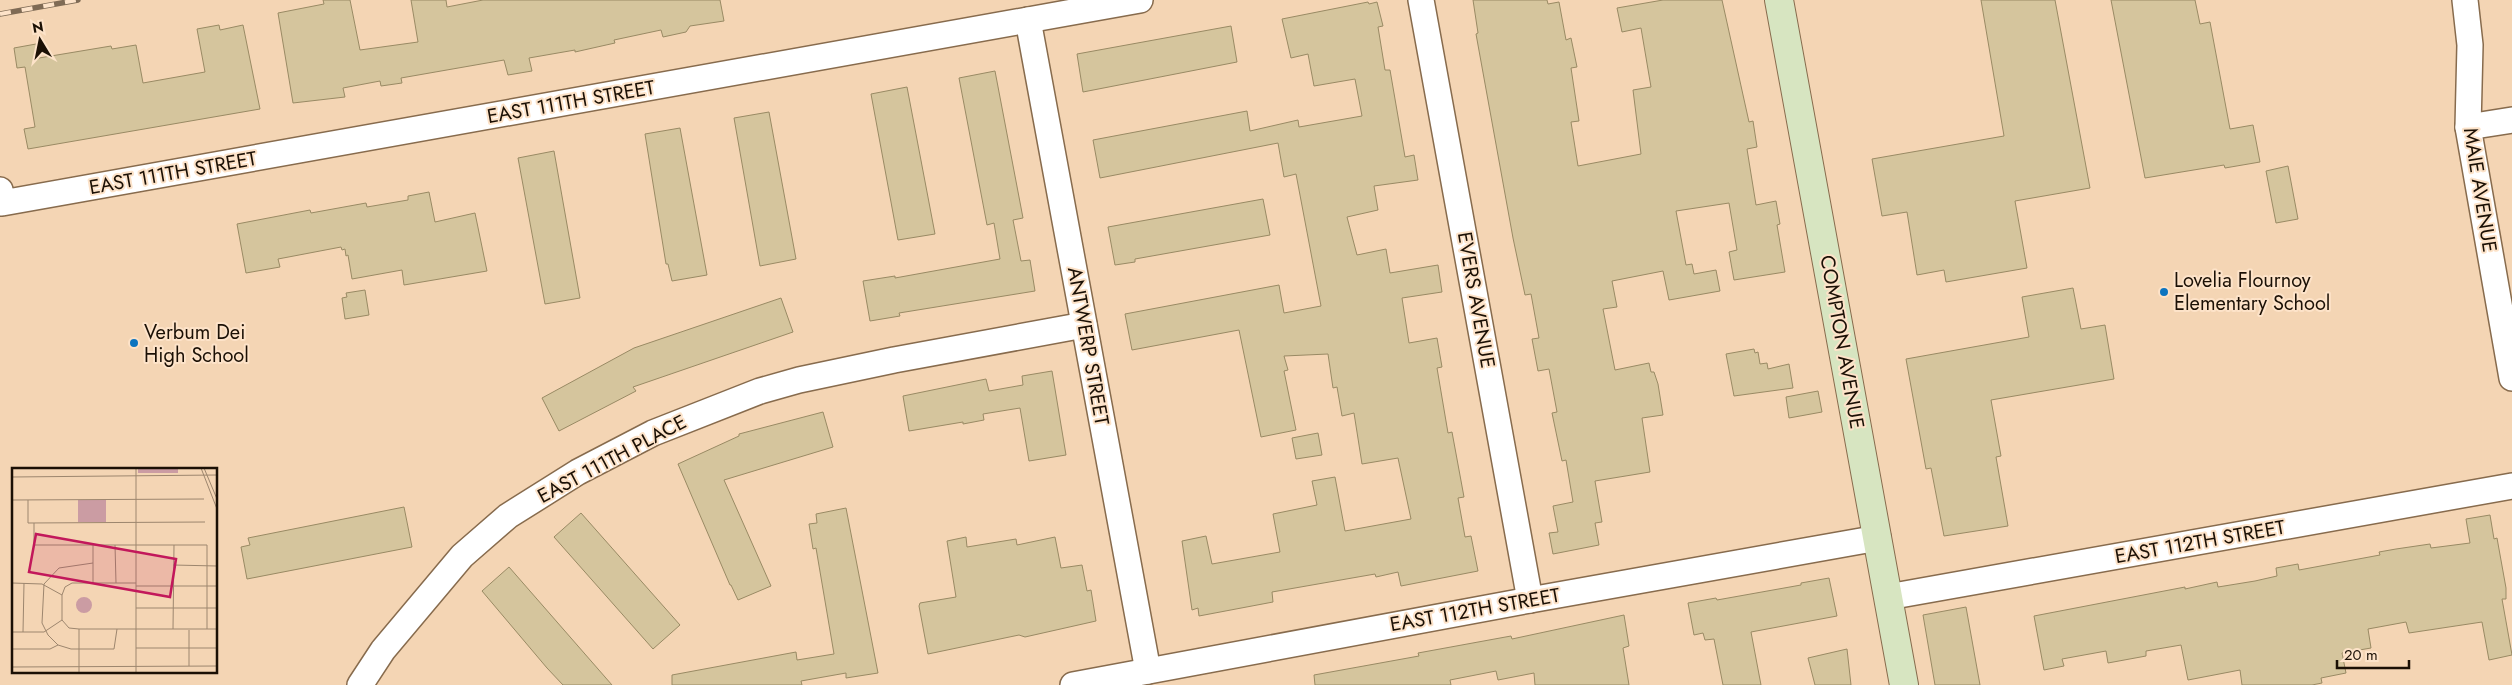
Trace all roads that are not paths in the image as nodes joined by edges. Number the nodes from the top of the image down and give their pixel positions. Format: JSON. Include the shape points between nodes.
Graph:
{"nodes":[{"id":1,"x":1140,"y":0,"type":"edge"},
{"id":2,"x":1421,"y":0,"type":"edge"},
{"id":3,"x":1779,"y":0,"type":"edge"},
{"id":4,"x":2465,"y":0,"type":"edge"},
{"id":5,"x":1028,"y":20,"type":"junction"},
{"id":6,"x":2512,"y":120,"type":"edge"},
{"id":7,"x":2468,"y":127,"type":"junction"},
{"id":8,"x":1,"y":197,"type":"edge"},
{"id":9,"x":1084,"y":325,"type":"junction"},
{"id":10,"x":2512,"y":378,"type":"edge"},
{"id":11,"x":2512,"y":486,"type":"edge"},
{"id":12,"x":1878,"y":538,"type":"junction"},
{"id":13,"x":1888,"y":597,"type":"junction"},
{"id":14,"x":1530,"y":600,"type":"junction"},
{"id":15,"x":1148,"y":671,"type":"junction"},
{"id":16,"x":360,"y":685,"type":"edge"},
{"id":17,"x":1073,"y":685,"type":"edge"},
{"id":18,"x":1904,"y":685,"type":"edge"}],
"edges":[{"from":1,"to":5,"type":"street","name":"EAST 111TH STREET"},
{"from":2,"to":14,"type":"street","name":"EVERS AVENUE"},
{"from":3,"to":12,"type":"main road","name":"COMPTON AVENUE"},
{"from":4,"to":7,"type":"street","name":"MAIE AVENUE","via":[[2470,44]]},
{"from":5,"to":8,"type":"street","name":"EAST 111TH STREET"},
{"from":5,"to":9,"type":"street","name":"ANTWERP STREET"},
{"from":6,"to":7,"type":"street"},
{"from":7,"to":10,"type":"street","name":"MAIE AVENUE"},
{"from":9,"to":15,"type":"street","name":"ANTWERP STREET"},
{"from":9,"to":16,"type":"street","name":"EAST 111TH PLACE","via":[[799,380],[760,391],[653,433],[578,472],[508,516],[488,533],[462,556],[415,610]]},
{"from":11,"to":13,"type":"street","name":"EAST 112TH STREET"},
{"from":12,"to":13,"type":"main road","name":"COMPTON AVENUE"},
{"from":12,"to":14,"type":"street","name":"EAST 112TH STREET"},
{"from":13,"to":18,"type":"main road","name":"COMPTON AVENUE"},
{"from":14,"to":15,"type":"street","name":"EAST 112TH STREET"},
{"from":15,"to":17,"type":"street","name":"EAST 112TH STREET"}]}
